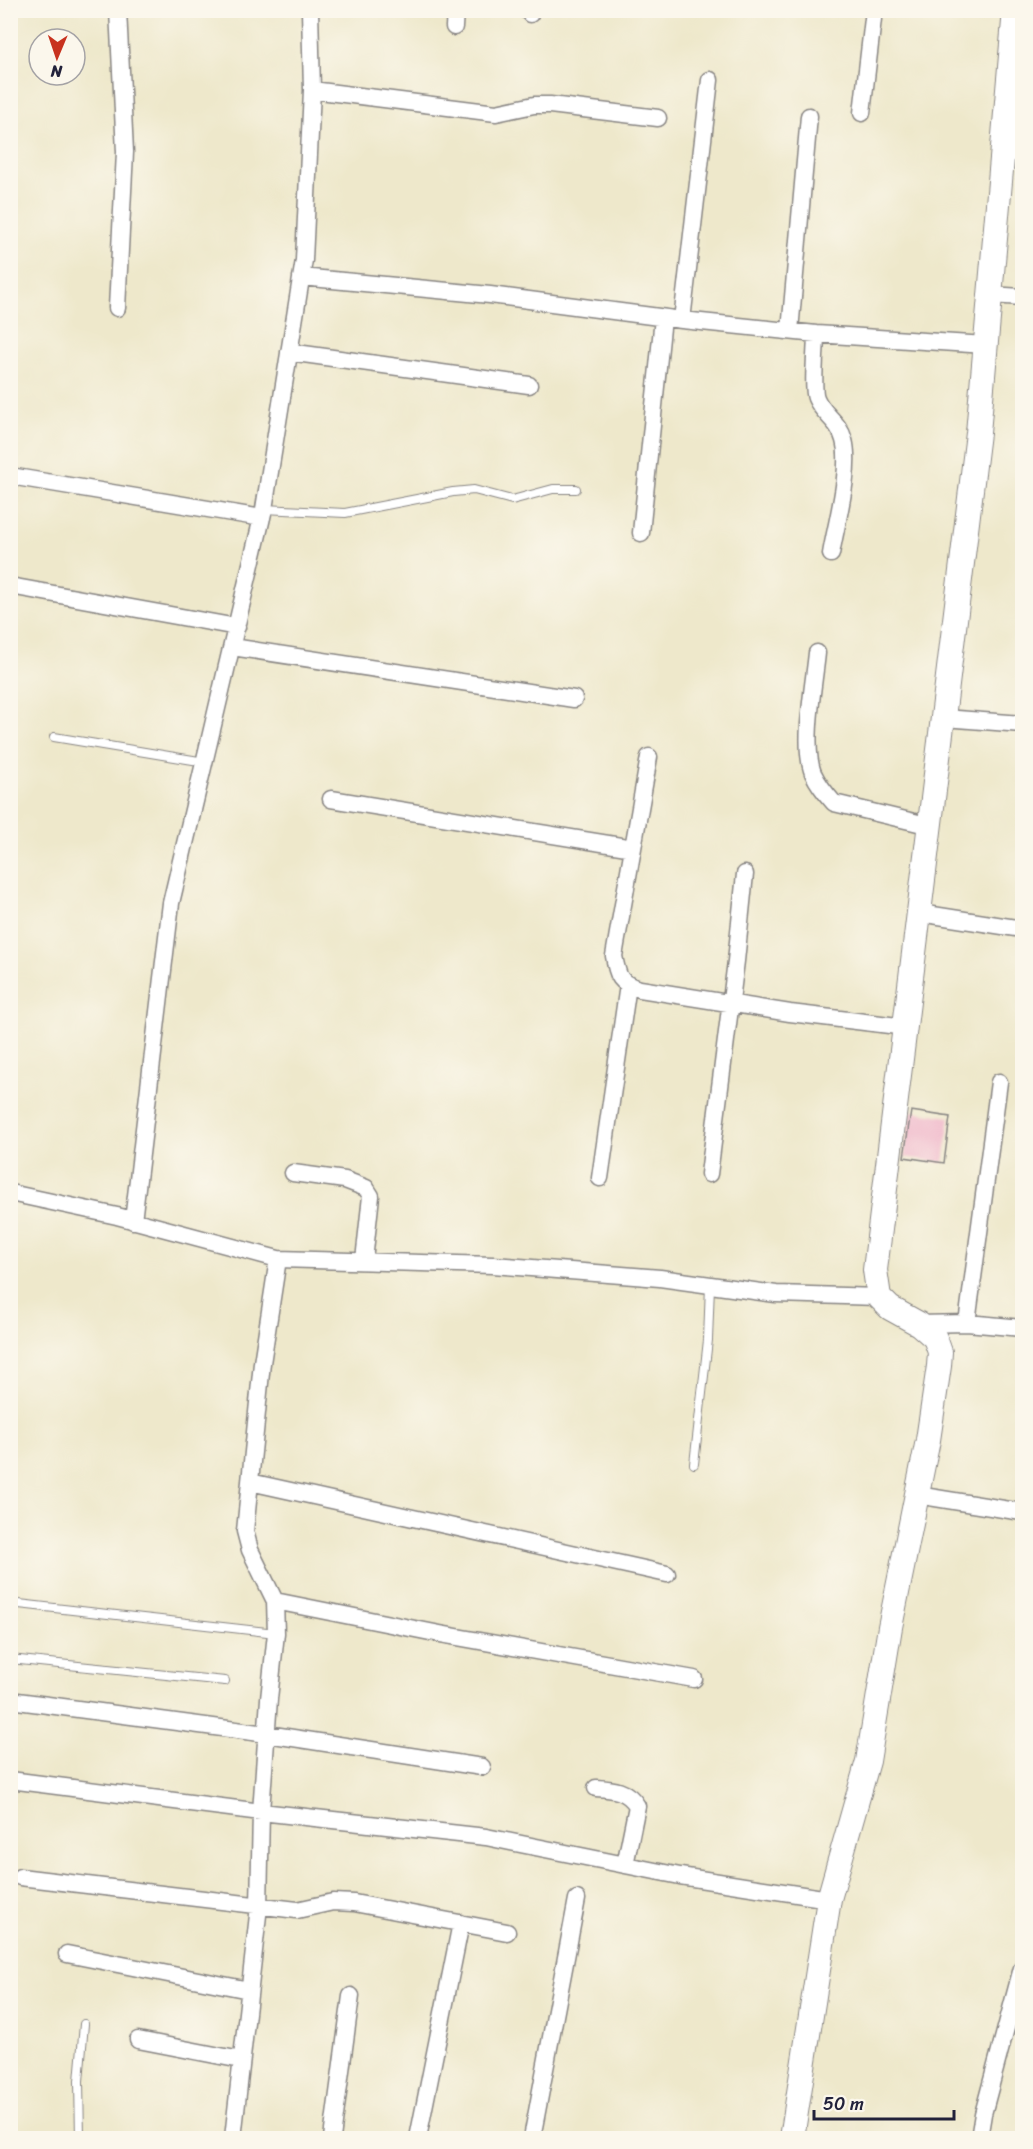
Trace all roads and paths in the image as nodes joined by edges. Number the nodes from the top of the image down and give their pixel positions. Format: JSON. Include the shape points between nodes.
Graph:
{"nodes":[{"id":1,"x":118,"y":10,"type":"edge"},
{"id":2,"x":310,"y":10,"type":"edge"},
{"id":3,"x":874,"y":10,"type":"edge"},
{"id":4,"x":1015,"y":10,"type":"edge"},
{"id":5,"x":710,"y":80,"type":"dead end"},
{"id":6,"x":312,"y":90,"type":"junction"},
{"id":7,"x":862,"y":113,"type":"dead end"},
{"id":8,"x":809,"y":116,"type":"dead end"},
{"id":9,"x":658,"y":118,"type":"dead end"},
{"id":10,"x":301,"y":277,"type":"junction"},
{"id":11,"x":990,"y":295,"type":"junction"},
{"id":12,"x":1023,"y":297,"type":"edge"},
{"id":13,"x":117,"y":308,"type":"dead end"},
{"id":14,"x":663,"y":318,"type":"junction"},
{"id":15,"x":682,"y":320,"type":"junction"},
{"id":16,"x":790,"y":331,"type":"junction"},
{"id":17,"x":816,"y":334,"type":"junction"},
{"id":18,"x":986,"y":345,"type":"junction"},
{"id":19,"x":289,"y":352,"type":"junction"},
{"id":20,"x":529,"y":385,"type":"dead end"},
{"id":21,"x":10,"y":476,"type":"edge"},
{"id":22,"x":576,"y":489,"type":"dead end"},
{"id":23,"x":263,"y":514,"type":"junction"},
{"id":24,"x":640,"y":533,"type":"dead end"},
{"id":25,"x":831,"y":554,"type":"dead end"},
{"id":26,"x":10,"y":586,"type":"edge"},
{"id":27,"x":237,"y":627,"type":"junction"},
{"id":28,"x":232,"y":647,"type":"junction"},
{"id":29,"x":817,"y":653,"type":"dead end"},
{"id":30,"x":574,"y":699,"type":"dead end"},
{"id":31,"x":944,"y":718,"type":"junction"},
{"id":32,"x":1023,"y":724,"type":"edge"},
{"id":33,"x":54,"y":737,"type":"dead end"},
{"id":34,"x":650,"y":757,"type":"dead end"},
{"id":35,"x":205,"y":762,"type":"junction"},
{"id":36,"x":331,"y":799,"type":"dead end"},
{"id":37,"x":931,"y":826,"type":"junction"},
{"id":38,"x":633,"y":848,"type":"junction"},
{"id":39,"x":745,"y":874,"type":"dead end"},
{"id":40,"x":920,"y":913,"type":"junction"},
{"id":41,"x":1023,"y":929,"type":"edge"},
{"id":42,"x":628,"y":985,"type":"junction"},
{"id":43,"x":730,"y":1003,"type":"junction"},
{"id":44,"x":906,"y":1027,"type":"junction"},
{"id":45,"x":999,"y":1082,"type":"dead end"},
{"id":46,"x":293,"y":1173,"type":"dead end"},
{"id":47,"x":709,"y":1174,"type":"dead end"},
{"id":48,"x":600,"y":1178,"type":"dead end"},
{"id":49,"x":10,"y":1193,"type":"edge"},
{"id":50,"x":133,"y":1221,"type":"junction"},
{"id":51,"x":278,"y":1259,"type":"junction"},
{"id":52,"x":364,"y":1260,"type":"junction"},
{"id":53,"x":710,"y":1285,"type":"junction"},
{"id":54,"x":879,"y":1297,"type":"junction"},
{"id":55,"x":967,"y":1323,"type":"junction"},
{"id":56,"x":919,"y":1324,"type":"junction"},
{"id":57,"x":1023,"y":1328,"type":"edge"},
{"id":58,"x":693,"y":1464,"type":"dead end"},
{"id":59,"x":250,"y":1482,"type":"junction"},
{"id":60,"x":917,"y":1495,"type":"junction"},
{"id":61,"x":1023,"y":1512,"type":"edge"},
{"id":62,"x":667,"y":1574,"type":"dead end"},
{"id":63,"x":275,"y":1601,"type":"junction"},
{"id":64,"x":10,"y":1603,"type":"edge"},
{"id":65,"x":276,"y":1633,"type":"junction"},
{"id":66,"x":10,"y":1659,"type":"edge"},
{"id":67,"x":694,"y":1679,"type":"dead end"},
{"id":68,"x":225,"y":1681,"type":"dead end"},
{"id":69,"x":10,"y":1700,"type":"edge"},
{"id":70,"x":267,"y":1734,"type":"junction"},
{"id":71,"x":482,"y":1767,"type":"dead end"},
{"id":72,"x":10,"y":1780,"type":"edge"},
{"id":73,"x":596,"y":1788,"type":"dead end"},
{"id":74,"x":261,"y":1812,"type":"junction"},
{"id":75,"x":625,"y":1865,"type":"junction"},
{"id":76,"x":20,"y":1877,"type":"dead end"},
{"id":77,"x":577,"y":1899,"type":"dead end"},
{"id":78,"x":829,"y":1899,"type":"junction"},
{"id":79,"x":260,"y":1906,"type":"junction"},
{"id":80,"x":461,"y":1923,"type":"junction"},
{"id":81,"x":507,"y":1932,"type":"dead end"},
{"id":82,"x":67,"y":1954,"type":"dead end"},
{"id":83,"x":1023,"y":1968,"type":"edge"},
{"id":84,"x":249,"y":1990,"type":"junction"},
{"id":85,"x":351,"y":1996,"type":"dead end"},
{"id":86,"x":84,"y":2024,"type":"dead end"},
{"id":87,"x":138,"y":2040,"type":"dead end"},
{"id":88,"x":241,"y":2060,"type":"junction"},
{"id":89,"x":80,"y":2139,"type":"edge"},
{"id":90,"x":233,"y":2139,"type":"edge"},
{"id":91,"x":332,"y":2139,"type":"edge"},
{"id":92,"x":418,"y":2139,"type":"edge"},
{"id":93,"x":531,"y":2139,"type":"edge"},
{"id":94,"x":792,"y":2139,"type":"edge"},
{"id":95,"x":979,"y":2139,"type":"edge"}],
"edges":[{"from":1,"to":13,"type":"street","via":[[125,152]]},
{"from":2,"to":6,"type":"street"},
{"from":3,"to":7,"type":"street"},
{"from":4,"to":11,"type":"main road"},
{"from":5,"to":15,"type":"street"},
{"from":6,"to":9,"type":"street","via":[[496,113],[550,105]]},
{"from":6,"to":10,"type":"street"},
{"from":8,"to":16,"type":"street"},
{"from":10,"to":14,"type":"street","via":[[490,295]]},
{"from":10,"to":19,"type":"street"},
{"from":11,"to":12,"type":"street"},
{"from":11,"to":18,"type":"main road"},
{"from":14,"to":15,"type":"street"},
{"from":14,"to":24,"type":"street"},
{"from":15,"to":16,"type":"street"},
{"from":16,"to":17,"type":"street"},
{"from":17,"to":18,"type":"street"},
{"from":17,"to":25,"type":"street","via":[[815,397],[837,423],[845,441],[846,473]]},
{"from":18,"to":31,"type":"main road"},
{"from":19,"to":20,"type":"street"},
{"from":19,"to":23,"type":"street"},
{"from":21,"to":23,"type":"street"},
{"from":22,"to":23,"type":"lane","via":[[553,489],[512,500],[474,490],[345,513]]},
{"from":23,"to":27,"type":"street"},
{"from":26,"to":27,"type":"street"},
{"from":27,"to":28,"type":"street"},
{"from":28,"to":30,"type":"street"},
{"from":28,"to":35,"type":"street"},
{"from":29,"to":37,"type":"street","via":[[808,745],[813,772],[825,793],[834,803]]},
{"from":31,"to":32,"type":"street"},
{"from":31,"to":37,"type":"main road"},
{"from":33,"to":35,"type":"lane"},
{"from":34,"to":38,"type":"street"},
{"from":35,"to":50,"type":"street","via":[[171,903]]},
{"from":36,"to":38,"type":"street"},
{"from":37,"to":40,"type":"main road"},
{"from":38,"to":42,"type":"street","via":[[614,956],[618,976]]},
{"from":39,"to":43,"type":"street"},
{"from":40,"to":41,"type":"street"},
{"from":40,"to":44,"type":"main road"},
{"from":42,"to":43,"type":"street"},
{"from":42,"to":48,"type":"street"},
{"from":43,"to":44,"type":"street"},
{"from":43,"to":47,"type":"street"},
{"from":44,"to":54,"type":"main road","via":[[876,1270]]},
{"from":45,"to":55,"type":"street"},
{"from":46,"to":52,"type":"street","via":[[345,1180],[366,1188],[371,1196]]},
{"from":49,"to":50,"type":"street"},
{"from":50,"to":51,"type":"street"},
{"from":51,"to":52,"type":"street"},
{"from":51,"to":59,"type":"street"},
{"from":52,"to":53,"type":"street","via":[[493,1265]]},
{"from":53,"to":54,"type":"street","via":[[776,1294]]},
{"from":53,"to":58,"type":"lane","via":[[708,1340]]},
{"from":54,"to":56,"type":"main road"},
{"from":55,"to":56,"type":"street"},
{"from":55,"to":57,"type":"street"},
{"from":56,"to":60,"type":"main road","via":[[935,1338],[940,1352]]},
{"from":59,"to":62,"type":"street"},
{"from":59,"to":63,"type":"street","via":[[245,1531]]},
{"from":60,"to":61,"type":"street"},
{"from":60,"to":78,"type":"main road","via":[[868,1761]]},
{"from":63,"to":65,"type":"street"},
{"from":63,"to":67,"type":"street"},
{"from":64,"to":65,"type":"lane"},
{"from":65,"to":70,"type":"street"},
{"from":66,"to":68,"type":"lane"},
{"from":69,"to":70,"type":"street"},
{"from":70,"to":71,"type":"street"},
{"from":70,"to":74,"type":"street"},
{"from":72,"to":74,"type":"street"},
{"from":73,"to":75,"type":"street","via":[[618,1790],[637,1806]]},
{"from":74,"to":75,"type":"street","via":[[486,1838]]},
{"from":74,"to":79,"type":"street"},
{"from":75,"to":78,"type":"street"},
{"from":76,"to":79,"type":"street"},
{"from":77,"to":93,"type":"street"},
{"from":78,"to":94,"type":"main road"},
{"from":79,"to":80,"type":"street","via":[[297,1910],[333,1902],[354,1903]]},
{"from":79,"to":84,"type":"street"},
{"from":80,"to":81,"type":"street"},
{"from":80,"to":92,"type":"street"},
{"from":82,"to":84,"type":"street"},
{"from":83,"to":95,"type":"street"},
{"from":84,"to":88,"type":"street"},
{"from":85,"to":91,"type":"street"},
{"from":86,"to":89,"type":"lane","via":[[79,2081]]},
{"from":87,"to":88,"type":"street"},
{"from":88,"to":90,"type":"street"}]}
